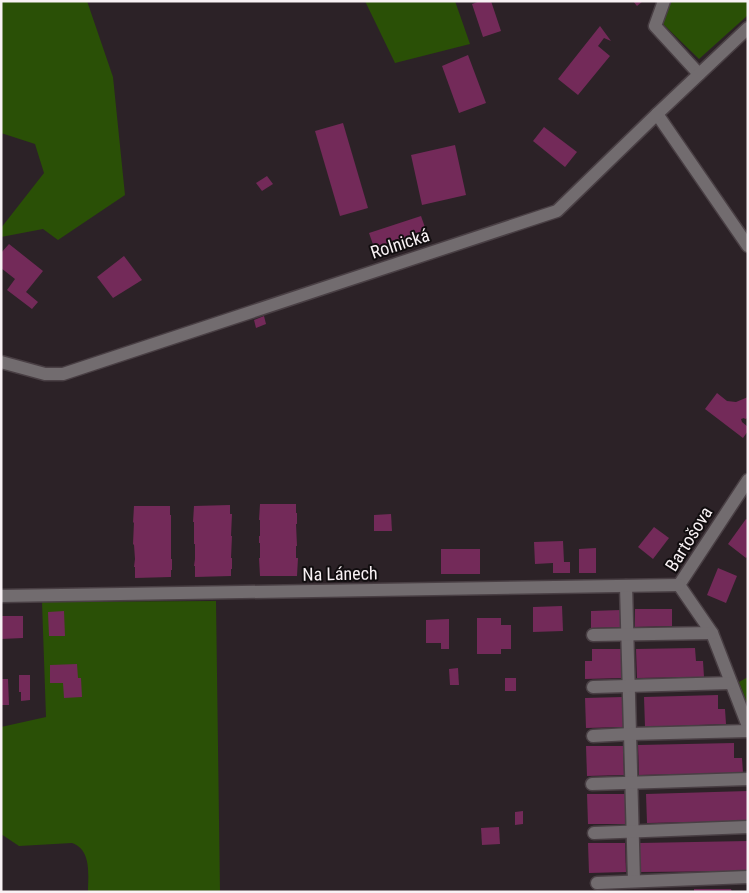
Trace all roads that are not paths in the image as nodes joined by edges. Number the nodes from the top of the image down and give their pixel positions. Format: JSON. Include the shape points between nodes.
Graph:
{"nodes":[{"id":1,"x":664,"y":1,"type":"edge"},
{"id":2,"x":748,"y":28,"type":"edge"},
{"id":3,"x":699,"y":74,"type":"junction"},
{"id":4,"x":657,"y":114,"type":"junction"},
{"id":5,"x":748,"y":246,"type":"edge"},
{"id":6,"x":1,"y":362,"type":"edge"},
{"id":7,"x":748,"y":480,"type":"edge"},
{"id":8,"x":679,"y":585,"type":"junction"},
{"id":9,"x":626,"y":586,"type":"junction"},
{"id":10,"x":1,"y":596,"type":"edge"},
{"id":11,"x":712,"y":633,"type":"junction"},
{"id":12,"x":628,"y":634,"type":"junction"},
{"id":13,"x":593,"y":635,"type":"dead end"},
{"id":14,"x":731,"y":683,"type":"junction"},
{"id":15,"x":629,"y":686,"type":"junction"},
{"id":16,"x":592,"y":687,"type":"dead end"},
{"id":17,"x":748,"y":726,"type":"edge"},
{"id":18,"x":748,"y":731,"type":"edge"},
{"id":19,"x":630,"y":734,"type":"junction"},
{"id":20,"x":593,"y":736,"type":"dead end"},
{"id":21,"x":748,"y":779,"type":"edge"},
{"id":22,"x":631,"y":783,"type":"junction"},
{"id":23,"x":592,"y":784,"type":"dead end"},
{"id":24,"x":748,"y":827,"type":"edge"},
{"id":25,"x":633,"y":832,"type":"junction"},
{"id":26,"x":594,"y":833,"type":"dead end"},
{"id":27,"x":748,"y":877,"type":"edge"},
{"id":28,"x":634,"y":881,"type":"junction"},
{"id":29,"x":597,"y":883,"type":"dead end"}],
"edges":[{"from":1,"to":3,"type":"street","via":[[655,26]]},
{"from":2,"to":3,"type":"street","name":"Rolnická"},
{"from":3,"to":4,"type":"street","name":"Rolnická"},
{"from":4,"to":5,"type":"street"},
{"from":4,"to":6,"type":"street","name":"Rolnická","via":[[557,211],[64,374],[45,374]]},
{"from":7,"to":8,"type":"street","name":"Bartošova"},
{"from":8,"to":9,"type":"street","name":"Na Lánech"},
{"from":8,"to":11,"type":"street","name":"Bartošova"},
{"from":9,"to":10,"type":"street","name":"Na Lánech"},
{"from":9,"to":12,"type":"street"},
{"from":11,"to":12,"type":"street"},
{"from":11,"to":14,"type":"street","name":"Bartošova"},
{"from":12,"to":13,"type":"street"},
{"from":12,"to":15,"type":"street"},
{"from":14,"to":15,"type":"street"},
{"from":14,"to":17,"type":"street","name":"Bartošova"},
{"from":15,"to":16,"type":"street"},
{"from":15,"to":19,"type":"street"},
{"from":18,"to":19,"type":"street"},
{"from":19,"to":20,"type":"street"},
{"from":19,"to":22,"type":"street"},
{"from":21,"to":22,"type":"street"},
{"from":22,"to":23,"type":"street"},
{"from":22,"to":25,"type":"street"},
{"from":24,"to":25,"type":"street"},
{"from":25,"to":26,"type":"street"},
{"from":25,"to":28,"type":"street"},
{"from":27,"to":28,"type":"street"},
{"from":28,"to":29,"type":"street"}]}
